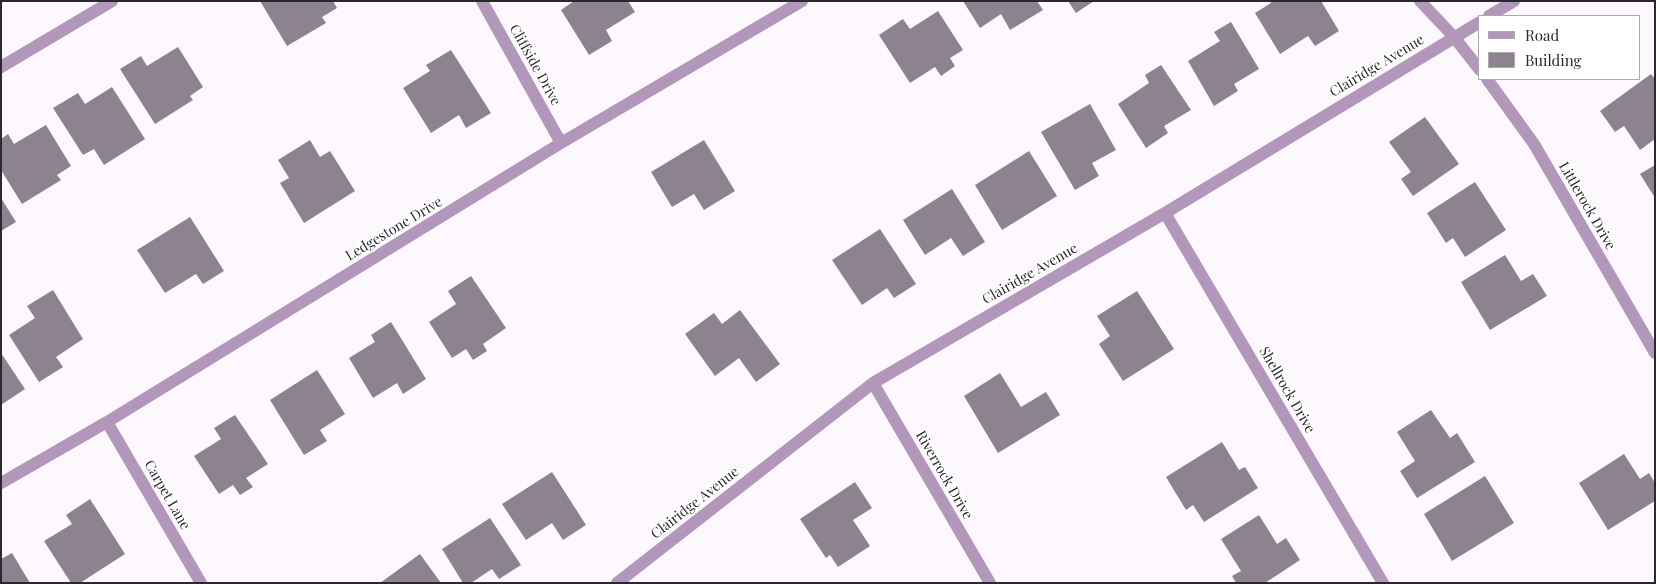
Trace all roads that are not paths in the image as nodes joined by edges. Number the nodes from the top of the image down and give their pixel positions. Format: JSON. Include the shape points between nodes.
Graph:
{"nodes":[{"id":1,"x":112,"y":1,"type":"edge"},
{"id":2,"x":482,"y":1,"type":"edge"},
{"id":3,"x":802,"y":1,"type":"edge"},
{"id":4,"x":1420,"y":1,"type":"edge"},
{"id":5,"x":1514,"y":1,"type":"edge"},
{"id":6,"x":1491,"y":15,"type":"edge"},
{"id":7,"x":1478,"y":23,"type":"edge"},
{"id":8,"x":1454,"y":37,"type":"junction"},
{"id":9,"x":1,"y":67,"type":"edge"},
{"id":10,"x":1478,"y":67,"type":"edge"},
{"id":11,"x":1488,"y":80,"type":"edge"},
{"id":12,"x":561,"y":143,"type":"junction"},
{"id":13,"x":1165,"y":213,"type":"junction"},
{"id":14,"x":1655,"y":353,"type":"edge"},
{"id":15,"x":873,"y":383,"type":"junction"},
{"id":16,"x":107,"y":422,"type":"junction"},
{"id":17,"x":1,"y":483,"type":"edge"},
{"id":18,"x":201,"y":583,"type":"edge"},
{"id":19,"x":617,"y":583,"type":"edge"},
{"id":20,"x":990,"y":583,"type":"edge"},
{"id":21,"x":1383,"y":583,"type":"edge"}],
"edges":[{"from":1,"to":9,"type":"street"},
{"from":2,"to":12,"type":"street","name":"Cliffside Drive"},
{"from":3,"to":12,"type":"street","name":"Ledgestone Drive"},
{"from":4,"to":8,"type":"street"},
{"from":5,"to":6,"type":"street"},
{"from":7,"to":8,"type":"street","name":"Clairidge Avenue"},
{"from":8,"to":10,"type":"street"},
{"from":8,"to":13,"type":"street","name":"Clairidge Avenue"},
{"from":11,"to":14,"type":"street","name":"Littlerock Drive","via":[[1534,144]]},
{"from":12,"to":16,"type":"street","name":"Ledgestone Drive"},
{"from":13,"to":15,"type":"street","name":"Clairidge Avenue"},
{"from":13,"to":21,"type":"street","name":"Shellrock Drive"},
{"from":15,"to":19,"type":"street","name":"Clairidge Avenue"},
{"from":15,"to":20,"type":"street","name":"Riverrock Drive"},
{"from":16,"to":17,"type":"street","name":"Ledgestone Drive"},
{"from":16,"to":18,"type":"street","name":"Carpet Lane"}]}
